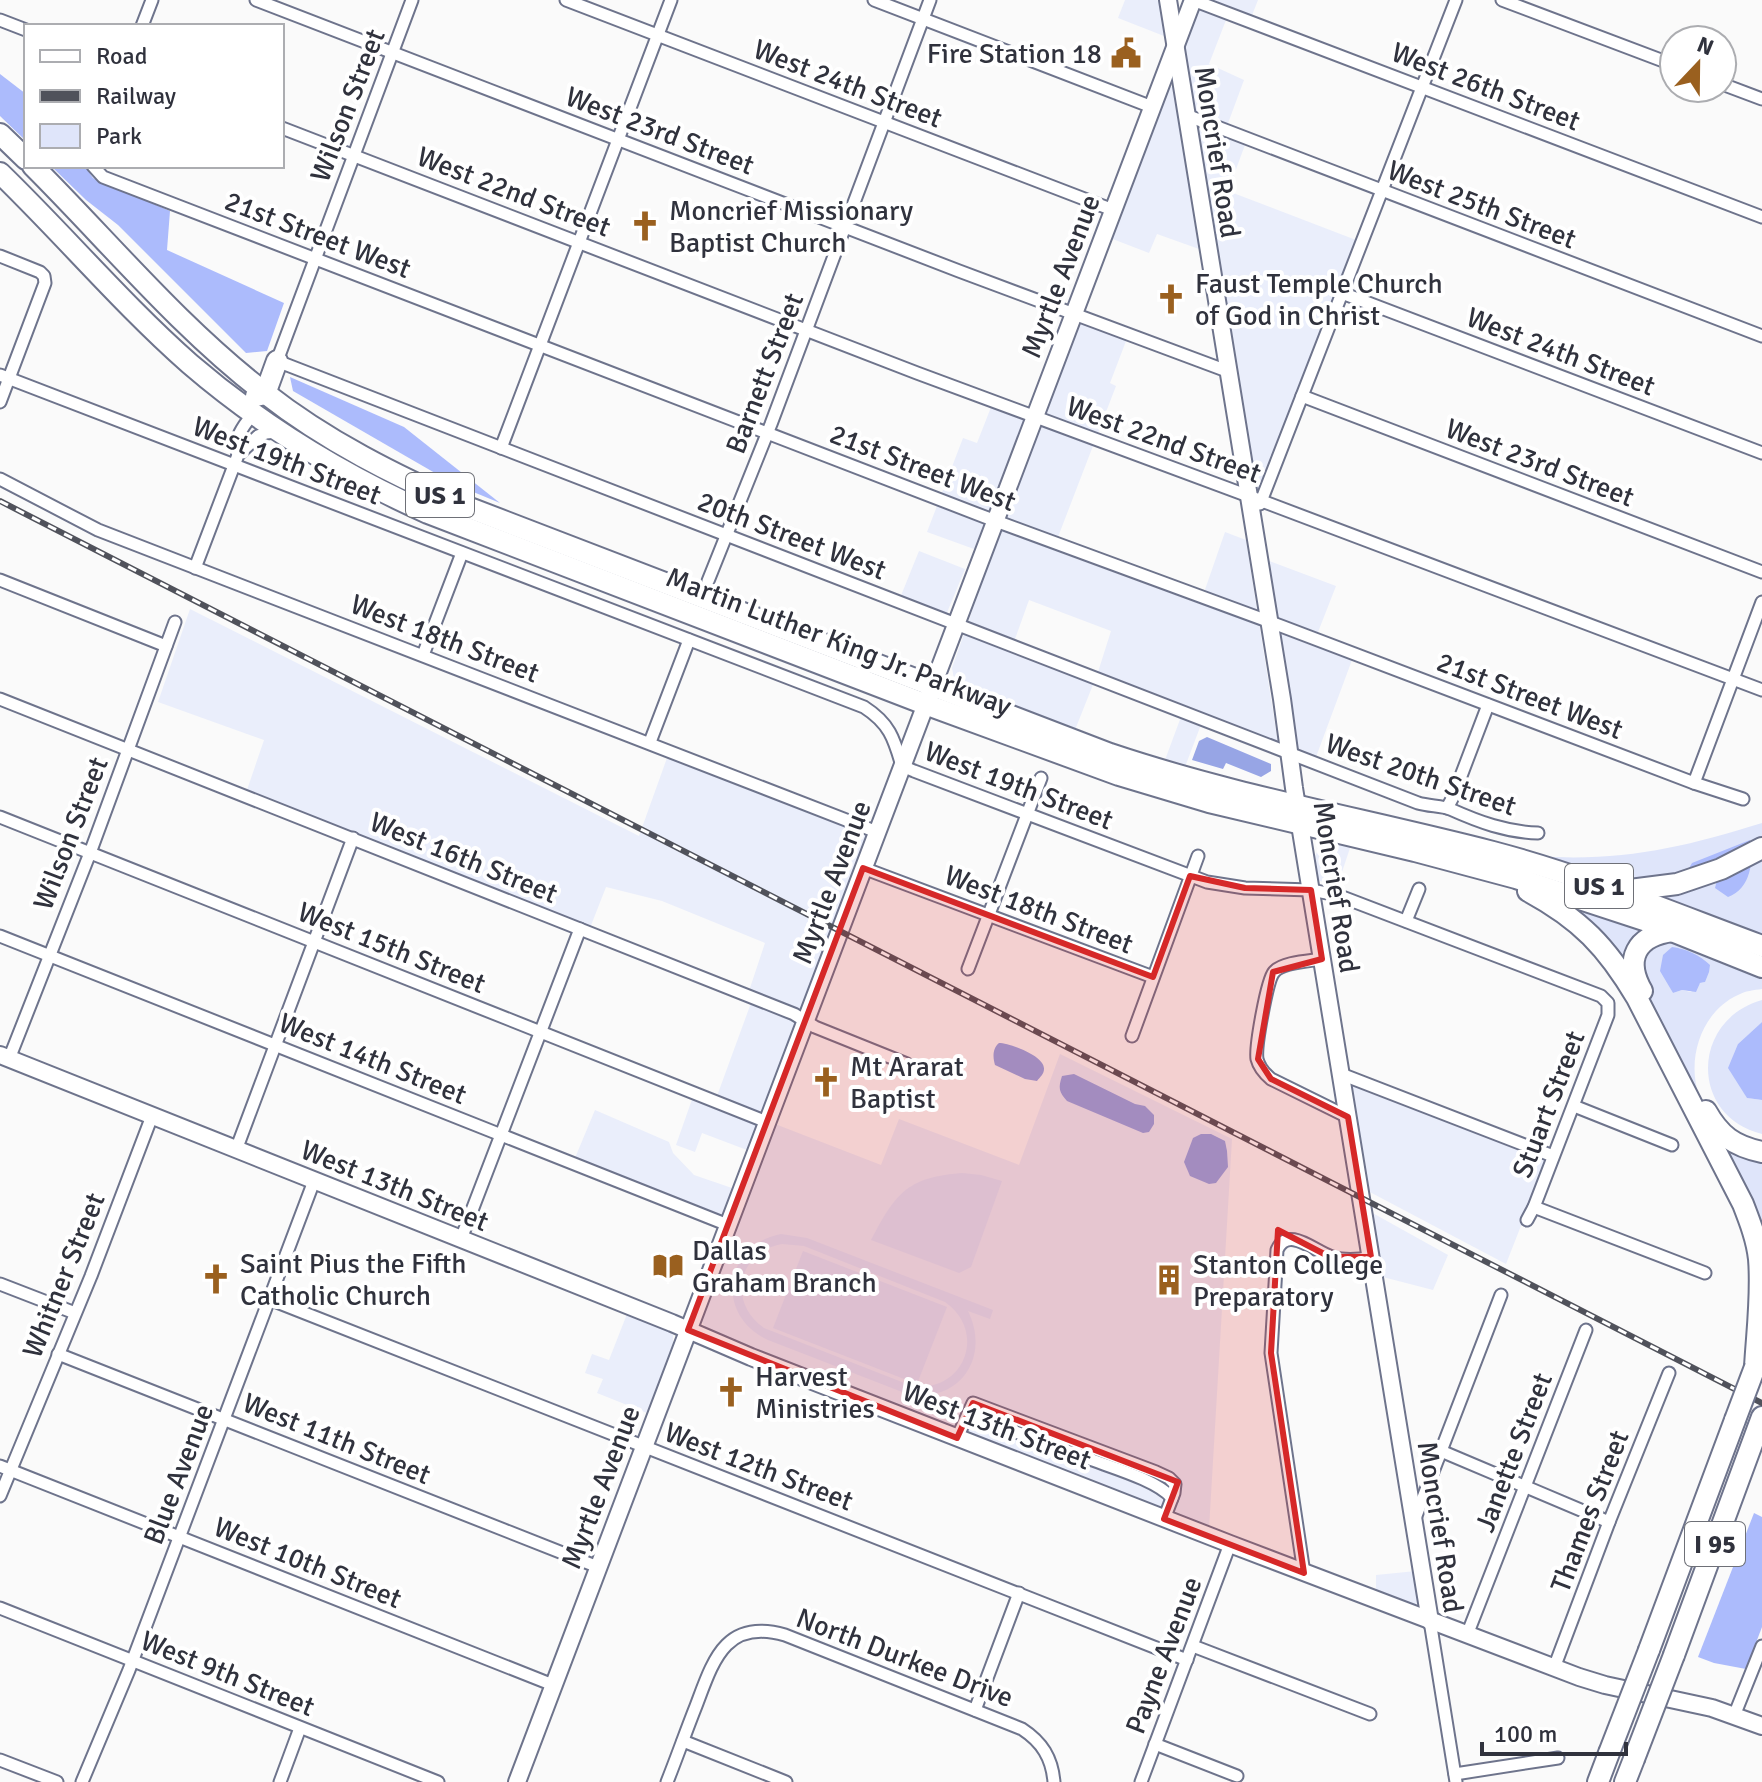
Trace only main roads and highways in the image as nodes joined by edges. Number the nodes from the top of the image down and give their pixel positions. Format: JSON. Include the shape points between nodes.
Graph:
{"nodes":[{"id":1,"x":1168,"y":0,"type":"edge"},
{"id":2,"x":1193,"y":0,"type":"edge"},
{"id":3,"x":1175,"y":47,"type":"junction"},
{"id":4,"x":0,"y":134,"type":"edge"},
{"id":5,"x":24,"y":157,"type":"edge"},
{"id":6,"x":35,"y":168,"type":"edge"},
{"id":7,"x":0,"y":173,"type":"edge"},
{"id":8,"x":190,"y":364,"type":"junction"},
{"id":9,"x":232,"y":366,"type":"junction"},
{"id":10,"x":265,"y":394,"type":"junction"},
{"id":11,"x":253,"y":414,"type":"junction"},
{"id":12,"x":376,"y":464,"type":"junction"},
{"id":13,"x":928,"y":695,"type":"junction"},
{"id":14,"x":1299,"y":815,"type":"junction"},
{"id":15,"x":1762,"y":848,"type":"edge"},
{"id":16,"x":1449,"y":860,"type":"junction"},
{"id":17,"x":1615,"y":892,"type":"junction"},
{"id":18,"x":1647,"y":921,"type":"junction"},
{"id":19,"x":1672,"y":922,"type":"junction"},
{"id":20,"x":1762,"y":946,"type":"edge"},
{"id":21,"x":1762,"y":967,"type":"edge"},
{"id":22,"x":1622,"y":973,"type":"junction"},
{"id":23,"x":5,"y":1057,"type":"edge"},
{"id":24,"x":1762,"y":1152,"type":"edge"},
{"id":25,"x":688,"y":1330,"type":"junction"},
{"id":26,"x":1759,"y":1358,"type":"edge"},
{"id":27,"x":1759,"y":1425,"type":"edge"},
{"id":28,"x":1430,"y":1621,"type":"junction"},
{"id":29,"x":1762,"y":1726,"type":"edge"},
{"id":30,"x":517,"y":1782,"type":"edge"},
{"id":31,"x":1598,"y":1782,"type":"edge"},
{"id":32,"x":1625,"y":1782,"type":"edge"}],
"edges":[{"from":1,"to":3,"type":"main road","name":"Moncrief Road"},
{"from":2,"to":3,"type":"main road","name":"Myrtle Avenue"},
{"from":3,"to":13,"type":"main road","name":"Myrtle Avenue"},
{"from":3,"to":14,"type":"main road","name":"Moncrief Road","via":[[1227,371],[1254,498],[1253,524]]},
{"from":4,"to":5,"type":"highway"},
{"from":6,"to":9,"type":"highway","name":"Martin Luther King Jr. Parkway","number":"US 1"},
{"from":7,"to":8,"type":"highway","name":"Martin Luther King Jr. Parkway","number":"US 1"},
{"from":8,"to":10,"type":"highway","via":[[246,394]]},
{"from":8,"to":11,"type":"highway","name":"Martin Luther King Jr. Parkway","number":"US 1"},
{"from":9,"to":10,"type":"highway","name":"Martin Luther King Jr. Parkway","number":"US 1"},
{"from":9,"to":10,"type":"highway","via":[[277,361]]},
{"from":10,"to":12,"type":"highway","name":"Martin Luther King Jr. Parkway","number":"US 1"},
{"from":11,"to":12,"type":"highway","via":[[273,415]]},
{"from":11,"to":13,"type":"highway","name":"Martin Luther King Jr. Parkway","number":"US 1","via":[[361,482],[428,513]]},
{"from":12,"to":13,"type":"highway","name":"Martin Luther King Jr. Parkway","number":"US 1","via":[[467,507]]},
{"from":13,"to":14,"type":"highway","name":"Martin Luther King Jr. Parkway","number":"US 1"},
{"from":13,"to":25,"type":"main road","name":"Myrtle Avenue"},
{"from":14,"to":16,"type":"highway","name":"Martin Luther King Jr. Parkway","number":"US 1"},
{"from":14,"to":17,"type":"highway","name":"Martin Luther King Jr. Parkway","number":"US 1","via":[[1495,853]]},
{"from":14,"to":28,"type":"main road","name":"Moncrief Road"},
{"from":15,"to":17,"type":"highway","via":[[1677,884]]},
{"from":16,"to":18,"type":"highway","name":"Martin Luther King Jr. Parkway","number":"US 1"},
{"from":16,"to":22,"type":"highway","via":[[1525,889],[1564,912]]},
{"from":17,"to":19,"type":"highway","name":"Martin Luther King Jr. Parkway","number":"US 1"},
{"from":18,"to":19,"type":"highway","name":"Martin Luther King Jr. Parkway","number":"US 1"},
{"from":18,"to":22,"type":"highway","via":[[1628,945]]},
{"from":19,"to":20,"type":"highway","name":"Martin Luther King Jr. Parkway","number":"US 1"},
{"from":19,"to":21,"type":"highway","name":"Martin Luther King Jr. Parkway","number":"US 1"},
{"from":19,"to":24,"type":"highway","via":[[1638,947],[1638,983],[1716,1129]]},
{"from":22,"to":26,"type":"highway","via":[[1749,1219],[1759,1270]]},
{"from":23,"to":25,"type":"main road","name":"West 13th Street"},
{"from":25,"to":28,"type":"main road","name":"West 13th Street"},
{"from":25,"to":30,"type":"main road","name":"Myrtle Avenue"},
{"from":26,"to":31,"type":"highway","number":"I 95","bridge":true},
{"from":27,"to":32,"type":"highway","number":"I 95","bridge":true},
{"from":28,"to":29,"type":"main road","name":"West 13th Street","via":[[1605,1685],[1695,1704]]}]}
